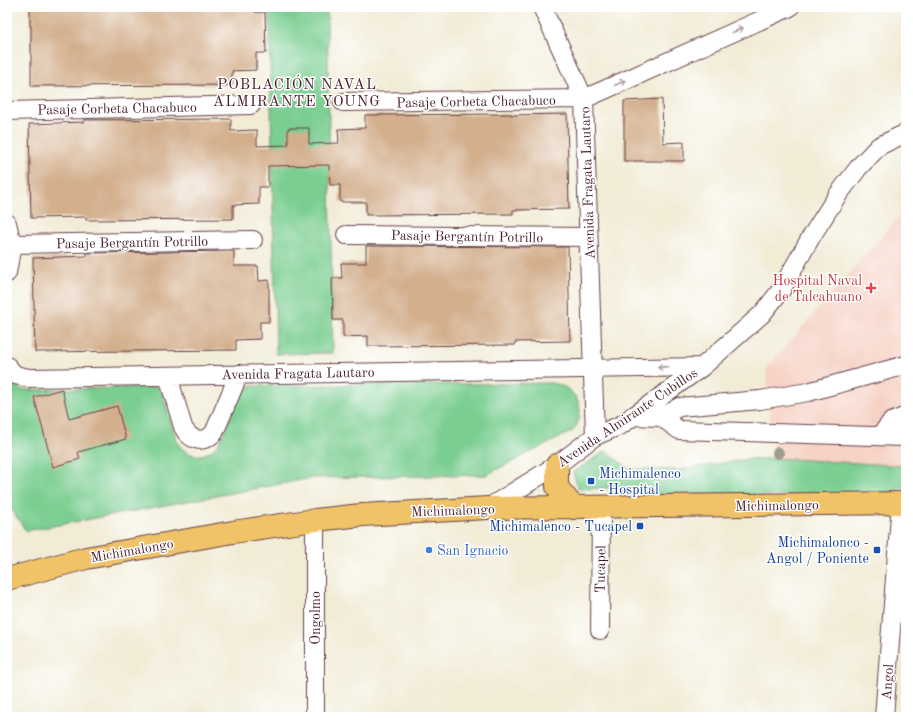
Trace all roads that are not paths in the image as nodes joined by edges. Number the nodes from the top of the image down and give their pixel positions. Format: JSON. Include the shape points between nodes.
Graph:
{"nodes":[{"id":1,"x":542,"y":7,"type":"edge"},
{"id":2,"x":790,"y":7,"type":"edge"},
{"id":3,"x":584,"y":99,"type":"junction"},
{"id":4,"x":344,"y":102,"type":"dead end"},
{"id":5,"x":251,"y":105,"type":"dead end"},
{"id":6,"x":7,"y":110,"type":"edge"},
{"id":7,"x":906,"y":133,"type":"edge"},
{"id":8,"x":7,"y":223,"type":"edge"},
{"id":9,"x":346,"y":235,"type":"dead end"},
{"id":10,"x":588,"y":237,"type":"junction"},
{"id":11,"x":253,"y":240,"type":"dead end"},
{"id":12,"x":12,"y":244,"type":"junction"},
{"id":13,"x":7,"y":273,"type":"edge"},
{"id":14,"x":906,"y":365,"type":"edge"},
{"id":15,"x":7,"y":366,"type":"edge"},
{"id":16,"x":702,"y":366,"type":"junction"},
{"id":17,"x":593,"y":369,"type":"junction"},
{"id":18,"x":239,"y":374,"type":"junction"},
{"id":19,"x":168,"y":376,"type":"junction"},
{"id":20,"x":632,"y":416,"type":"junction"},
{"id":21,"x":906,"y":416,"type":"edge"},
{"id":22,"x":661,"y":417,"type":"junction"},
{"id":23,"x":595,"y":436,"type":"junction"},
{"id":24,"x":880,"y":436,"type":"junction"},
{"id":25,"x":906,"y":437,"type":"edge"},
{"id":26,"x":557,"y":465,"type":"junction"},
{"id":27,"x":904,"y":503,"type":"edge"},
{"id":28,"x":488,"y":508,"type":"junction"},
{"id":29,"x":574,"y":508,"type":"junction"},
{"id":30,"x":601,"y":508,"type":"junction"},
{"id":31,"x":315,"y":520,"type":"junction"},
{"id":32,"x":7,"y":578,"type":"edge"},
{"id":33,"x":600,"y":630,"type":"dead end"},
{"id":34,"x":315,"y":717,"type":"edge"},
{"id":35,"x":884,"y":717,"type":"edge"}],
"edges":[{"from":1,"to":3,"type":"street","name":"Avenida Fragata Lautaro"},
{"from":3,"to":2,"type":"street","one_way":true},
{"from":3,"to":4,"type":"street","name":"Pasaje Corbeta Chacabuco"},
{"from":3,"to":10,"type":"street","name":"Avenida Fragata Lautaro"},
{"from":5,"to":6,"type":"street","name":"Pasaje Corbeta Chacabuco"},
{"from":7,"to":16,"type":"street","name":"Avenida Almirante Cubillos","via":[[879,146],[859,167],[811,237],[781,290],[762,314]]},
{"from":8,"to":12,"type":"street"},
{"from":9,"to":10,"type":"street","name":"Pasaje Bergantín Potrillo"},
{"from":10,"to":17,"type":"street","name":"Avenida Fragata Lautaro"},
{"from":11,"to":12,"type":"street","name":"Pasaje Bergantín Potrillo"},
{"from":12,"to":13,"type":"street"},
{"from":14,"to":22,"type":"street","via":[[808,392],[760,400],[680,407]]},
{"from":15,"to":19,"type":"street","name":"Avenida Fragata Lautaro","via":[[15,375],[28,378]]},
{"from":16,"to":17,"type":"street","name":"Avenida Fragata Lautaro","one_way":true},
{"from":16,"to":20,"type":"street","name":"Avenida Almirante Cubillos"},
{"from":17,"to":18,"type":"street","name":"Avenida Fragata Lautaro"},
{"from":17,"to":23,"type":"street","name":"Avenida Fragata Lautaro"},
{"from":18,"to":19,"type":"street","name":"Avenida Fragata Lautaro"},
{"from":18,"to":19,"type":"street","via":[[214,433],[210,437],[197,440],[191,438],[183,427]]},
{"from":20,"to":22,"type":"street"},
{"from":20,"to":23,"type":"street","name":"Avenida Almirante Cubillos","via":[[621,425]]},
{"from":21,"to":24,"type":"street","via":[[891,422]]},
{"from":22,"to":24,"type":"street","via":[[679,430]]},
{"from":23,"to":26,"type":"street","name":"Avenida Almirante Cubillos"},
{"from":24,"to":25,"type":"street"},
{"from":26,"to":28,"type":"street","name":"Avenida Almirante Cubillos"},
{"from":26,"to":29,"type":"main road","via":[[557,487]]},
{"from":27,"to":30,"type":"main road","name":"Michimalongo"},
{"from":27,"to":35,"type":"street","name":"Angol"},
{"from":28,"to":29,"type":"main road","name":"Michimalongo"},
{"from":28,"to":31,"type":"main road","name":"Michimalongo"},
{"from":29,"to":30,"type":"main road","name":"Michimalongo"},
{"from":30,"to":33,"type":"street","name":"Tucapel"},
{"from":31,"to":32,"type":"main road","name":"Michimalongo","via":[[86,558]]},
{"from":31,"to":34,"type":"street","name":"Ongolmo"}]}
